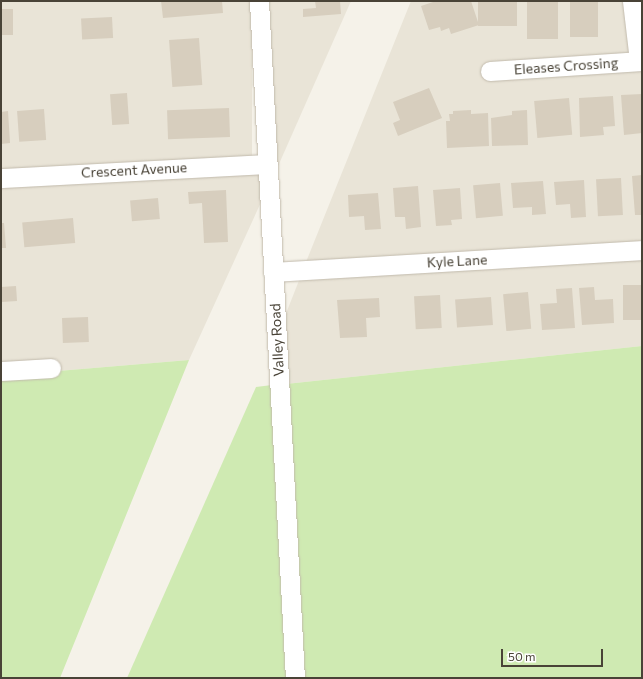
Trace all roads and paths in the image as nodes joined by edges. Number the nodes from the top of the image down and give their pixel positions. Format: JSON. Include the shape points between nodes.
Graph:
{"nodes":[{"id":1,"x":259,"y":1,"type":"edge"},
{"id":2,"x":632,"y":1,"type":"edge"},
{"id":3,"x":640,"y":61,"type":"edge"},
{"id":4,"x":490,"y":71,"type":"dead end"},
{"id":5,"x":267,"y":164,"type":"junction"},
{"id":6,"x":1,"y":178,"type":"edge"},
{"id":7,"x":642,"y":250,"type":"edge"},
{"id":8,"x":273,"y":272,"type":"junction"},
{"id":9,"x":51,"y":368,"type":"dead end"},
{"id":10,"x":1,"y":371,"type":"edge"},
{"id":11,"x":295,"y":678,"type":"edge"}],
"edges":[{"from":1,"to":5,"type":"street","name":"Valley Road"},
{"from":2,"to":3,"type":"street"},
{"from":3,"to":4,"type":"street","name":"Eleases Crossing"},
{"from":5,"to":6,"type":"street","name":"Crescent Avenue"},
{"from":5,"to":8,"type":"street","name":"Valley Road"},
{"from":7,"to":8,"type":"street","name":"Kyle Lane"},
{"from":8,"to":11,"type":"street","name":"Valley Road"},
{"from":9,"to":10,"type":"street"}]}
